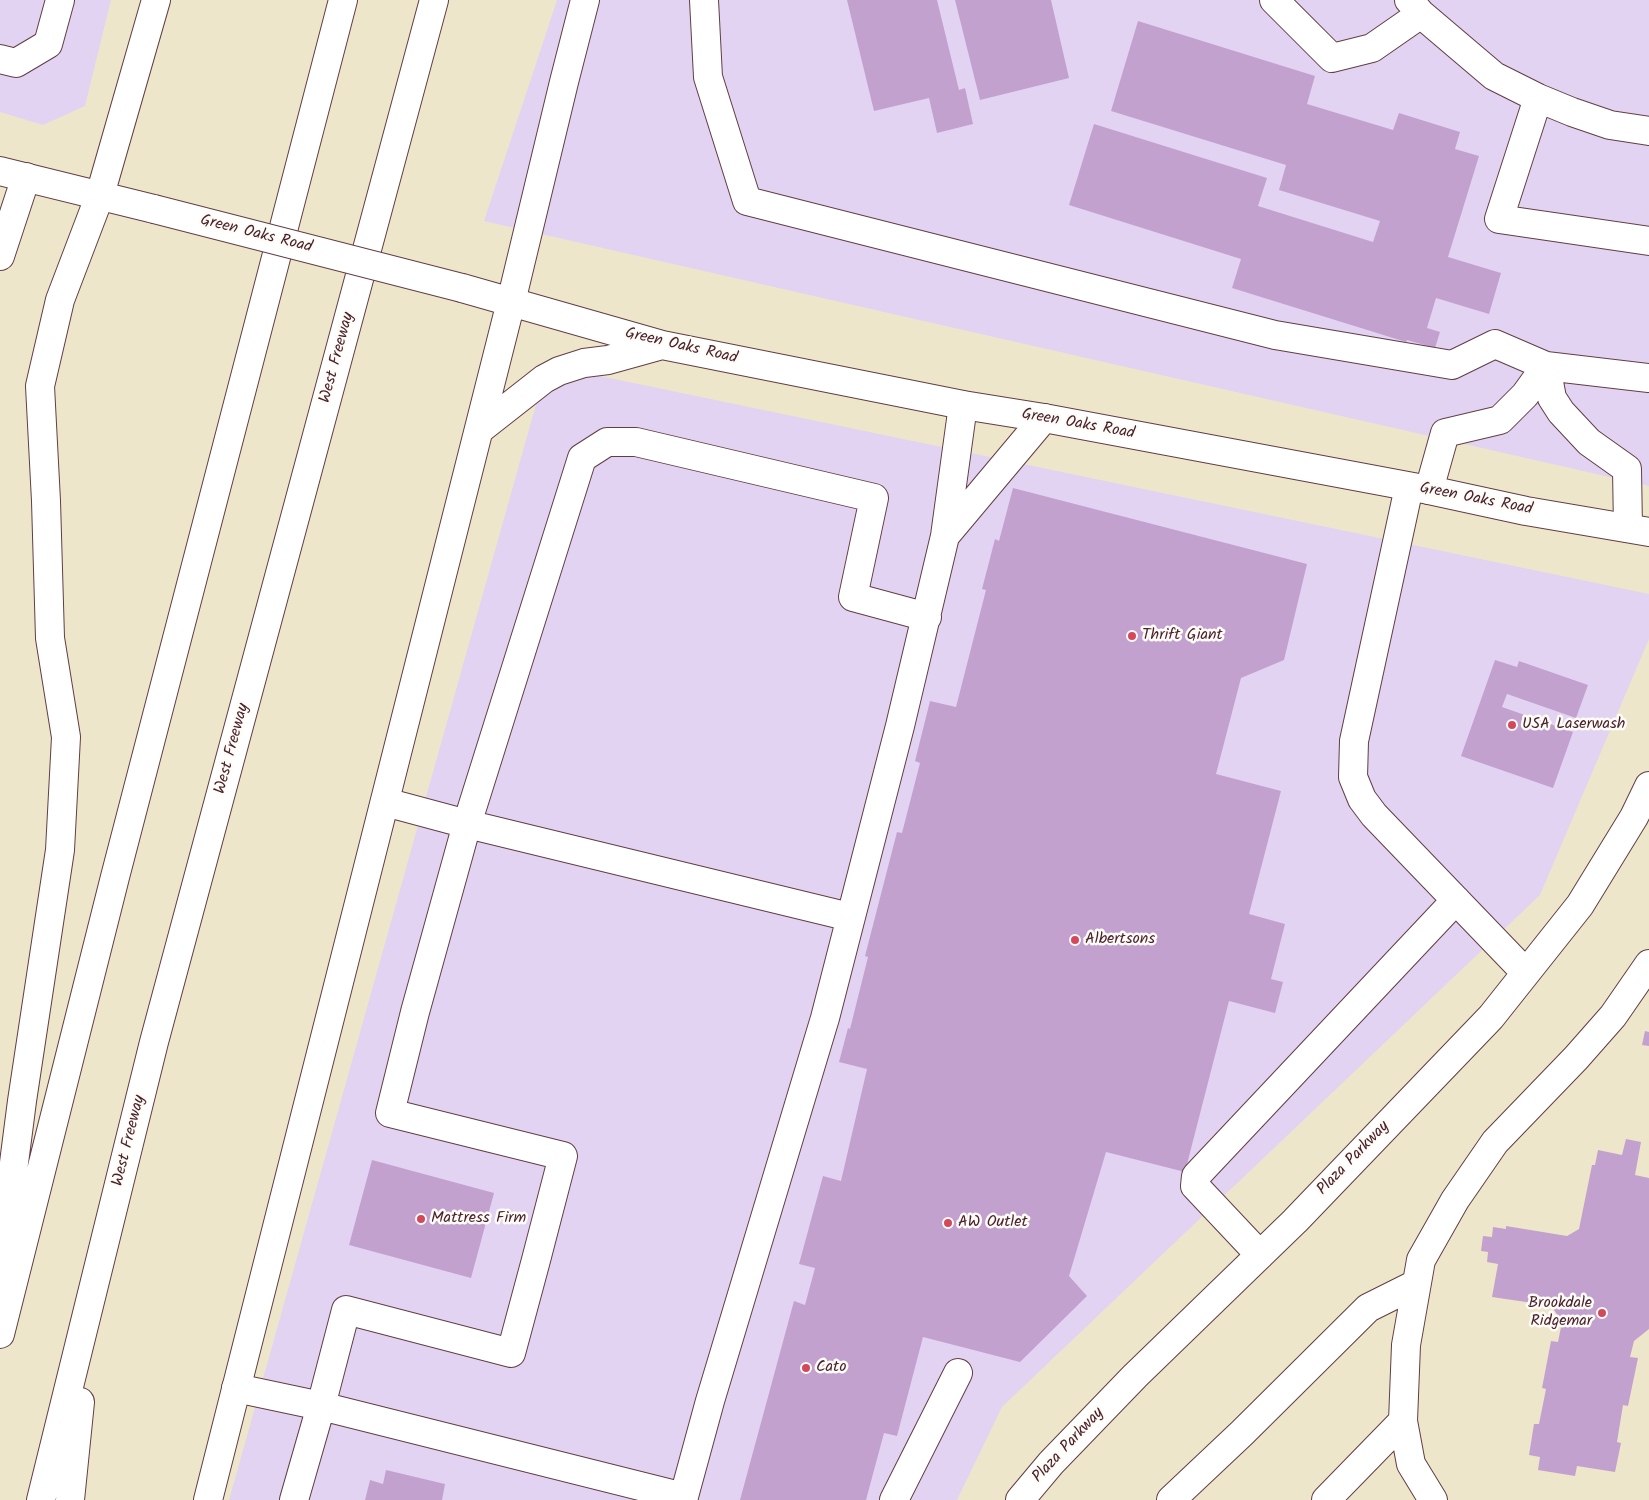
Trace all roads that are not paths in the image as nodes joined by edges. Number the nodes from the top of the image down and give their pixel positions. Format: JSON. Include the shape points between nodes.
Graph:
{"nodes":[{"id":1,"x":60,"y":0,"type":"edge"},
{"id":2,"x":156,"y":0,"type":"edge"},
{"id":3,"x":434,"y":0,"type":"edge"},
{"id":4,"x":585,"y":0,"type":"edge"},
{"id":5,"x":704,"y":0,"type":"edge"},
{"id":6,"x":1274,"y":0,"type":"edge"},
{"id":7,"x":341,"y":5,"type":"edge"},
{"id":8,"x":1415,"y":7,"type":"edge"},
{"id":9,"x":0,"y":59,"type":"edge"},
{"id":10,"x":1538,"y":98,"type":"junction"},
{"id":11,"x":1649,"y":131,"type":"edge"},
{"id":12,"x":0,"y":170,"type":"edge"},
{"id":13,"x":26,"y":177,"type":"junction"},
{"id":14,"x":100,"y":195,"type":"junction"},
{"id":15,"x":1649,"y":241,"type":"edge"},
{"id":16,"x":2,"y":246,"type":"edge"},
{"id":17,"x":511,"y":302,"type":"junction"},
{"id":18,"x":662,"y":345,"type":"junction"},
{"id":19,"x":1546,"y":366,"type":"junction"},
{"id":20,"x":1649,"y":378,"type":"edge"},
{"id":21,"x":963,"y":405,"type":"junction"},
{"id":22,"x":1044,"y":418,"type":"junction"},
{"id":23,"x":479,"y":430,"type":"junction"},
{"id":24,"x":1419,"y":489,"type":"junction"},
{"id":25,"x":1639,"y":530,"type":"edge"},
{"id":26,"x":946,"y":536,"type":"junction"},
{"id":27,"x":927,"y":617,"type":"junction"},
{"id":28,"x":1649,"y":786,"type":"edge"},
{"id":29,"x":385,"y":802,"type":"junction"},
{"id":30,"x":467,"y":824,"type":"junction"},
{"id":31,"x":1456,"y":900,"type":"junction"},
{"id":32,"x":850,"y":917,"type":"junction"},
{"id":33,"x":1649,"y":964,"type":"edge"},
{"id":34,"x":1526,"y":973,"type":"junction"},
{"id":35,"x":1260,"y":1255,"type":"junction"},
{"id":36,"x":0,"y":1271,"type":"edge"},
{"id":37,"x":1416,"y":1284,"type":"junction"},
{"id":38,"x":89,"y":1310,"type":"junction"},
{"id":39,"x":0,"y":1334,"type":"edge"},
{"id":40,"x":958,"y":1373,"type":"dead end"},
{"id":41,"x":236,"y":1388,"type":"junction"},
{"id":42,"x":320,"y":1406,"type":"junction"},
{"id":43,"x":1403,"y":1422,"type":"junction"},
{"id":44,"x":606,"y":1489,"type":"edge"},
{"id":45,"x":683,"y":1498,"type":"edge"},
{"id":46,"x":41,"y":1500,"type":"edge"},
{"id":47,"x":70,"y":1500,"type":"edge"},
{"id":48,"x":208,"y":1500,"type":"edge"},
{"id":49,"x":294,"y":1500,"type":"edge"},
{"id":50,"x":894,"y":1500,"type":"edge"},
{"id":51,"x":1020,"y":1500,"type":"edge"},
{"id":52,"x":1171,"y":1500,"type":"edge"},
{"id":53,"x":1326,"y":1500,"type":"edge"},
{"id":54,"x":1433,"y":1500,"type":"edge"}],
"edges":[{"from":1,"to":9,"type":"main road","via":[[48,44],[16,63]]},
{"from":2,"to":14,"type":"main road"},
{"from":3,"to":38,"type":"main road","name":"West Freeway","via":[[157,1032]]},
{"from":4,"to":17,"type":"main road"},
{"from":5,"to":19,"type":"main road","via":[[708,77],[747,201],[1275,335],[1452,365],[1496,344]]},
{"from":6,"to":8,"type":"main road","via":[[1332,58],[1372,48]]},
{"from":7,"to":39,"type":"main road"},
{"from":8,"to":10,"type":"main road","via":[[1494,76]]},
{"from":10,"to":11,"type":"main road","via":[[1610,124]]},
{"from":10,"to":15,"type":"main road","via":[[1499,218]]},
{"from":12,"to":13,"type":"main road","name":"Green Oaks Road"},
{"from":13,"to":14,"type":"main road","name":"Green Oaks Road"},
{"from":13,"to":16,"type":"main road"},
{"from":14,"to":17,"type":"main road","name":"Green Oaks Road","bridge":true},
{"from":14,"to":36,"type":"main road","via":[[60,300],[40,386],[50,638],[66,736],[60,850]]},
{"from":17,"to":18,"type":"main road","name":"Green Oaks Road"},
{"from":17,"to":23,"type":"main road"},
{"from":18,"to":21,"type":"main road","name":"Green Oaks Road"},
{"from":18,"to":23,"type":"main road","via":[[559,371]]},
{"from":19,"to":20,"type":"main road"},
{"from":19,"to":24,"type":"main road","via":[[1525,395],[1500,420],[1445,433]]},
{"from":19,"to":25,"type":"main road","via":[[1552,398],[1561,412],[1589,442],[1627,469]]},
{"from":21,"to":22,"type":"main road","name":"Green Oaks Road"},
{"from":21,"to":26,"type":"main road"},
{"from":22,"to":24,"type":"main road","name":"Green Oaks Road"},
{"from":22,"to":26,"type":"main road"},
{"from":23,"to":29,"type":"main road"},
{"from":24,"to":25,"type":"main road","name":"Green Oaks Road"},
{"from":24,"to":31,"type":"main road","via":[[1354,741],[1353,777],[1362,799],[1374,815]]},
{"from":26,"to":27,"type":"main road"},
{"from":27,"to":30,"type":"main road","via":[[852,598],[874,498],[636,442],[607,442],[582,458]]},
{"from":27,"to":32,"type":"main road"},
{"from":28,"to":34,"type":"main road","name":"Plaza Parkway","via":[[1634,817],[1580,905]]},
{"from":29,"to":30,"type":"main road"},
{"from":29,"to":41,"type":"main road"},
{"from":30,"to":32,"type":"main road"},
{"from":30,"to":42,"type":"main road","via":[[390,1113],[563,1156],[511,1353],[346,1310]]},
{"from":31,"to":34,"type":"main road"},
{"from":31,"to":35,"type":"main road","via":[[1196,1176],[1195,1186]]},
{"from":32,"to":45,"type":"main road","via":[[825,1018]]},
{"from":33,"to":37,"type":"main road","via":[[1614,1016],[1495,1142],[1432,1239],[1421,1260]]},
{"from":34,"to":35,"type":"main road","name":"Plaza Parkway","via":[[1491,1017]]},
{"from":35,"to":51,"type":"main road","name":"Plaza Parkway","via":[[1128,1383]]},
{"from":37,"to":43,"type":"main road","via":[[1406,1345]]},
{"from":37,"to":52,"type":"main road","via":[[1368,1308]]},
{"from":38,"to":46,"type":"main road","name":"West Freeway"},
{"from":38,"to":47,"type":"main road"},
{"from":40,"to":50,"type":"main road"},
{"from":41,"to":42,"type":"main road"},
{"from":41,"to":48,"type":"main road"},
{"from":42,"to":44,"type":"main road"},
{"from":42,"to":49,"type":"main road"},
{"from":43,"to":53,"type":"main road"},
{"from":43,"to":54,"type":"main road","via":[[1411,1464]]},
{"from":44,"to":45,"type":"main road"}]}
